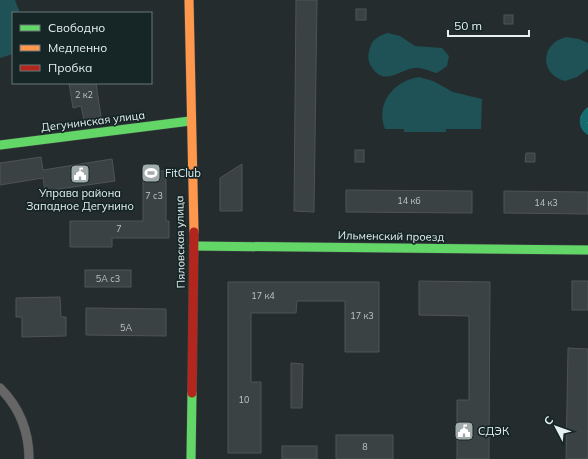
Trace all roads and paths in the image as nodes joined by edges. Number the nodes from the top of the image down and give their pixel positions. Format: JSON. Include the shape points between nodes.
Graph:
{"nodes":[{"id":1,"x":189,"y":0,"type":"edge"},
{"id":2,"x":190,"y":121,"type":"junction"},
{"id":3,"x":0,"y":145,"type":"edge"},
{"id":4,"x":194,"y":246,"type":"junction"},
{"id":5,"x":588,"y":250,"type":"edge"},
{"id":6,"x":0,"y":388,"type":"edge"},
{"id":7,"x":29,"y":459,"type":"edge"},
{"id":8,"x":191,"y":459,"type":"edge"}],
"edges":[{"from":1,"to":2,"type":"street","name":"Пяловская улица"},
{"from":2,"to":3,"type":"street","name":"Дегунинская улица"},
{"from":2,"to":4,"type":"street","name":"Пяловская улица"},
{"from":4,"to":5,"type":"street","name":"Ильменский проезд"},
{"from":4,"to":8,"type":"street","name":"Пяловская улица"},
{"from":6,"to":7,"type":"street","via":[[14,404],[24,422]]}]}
